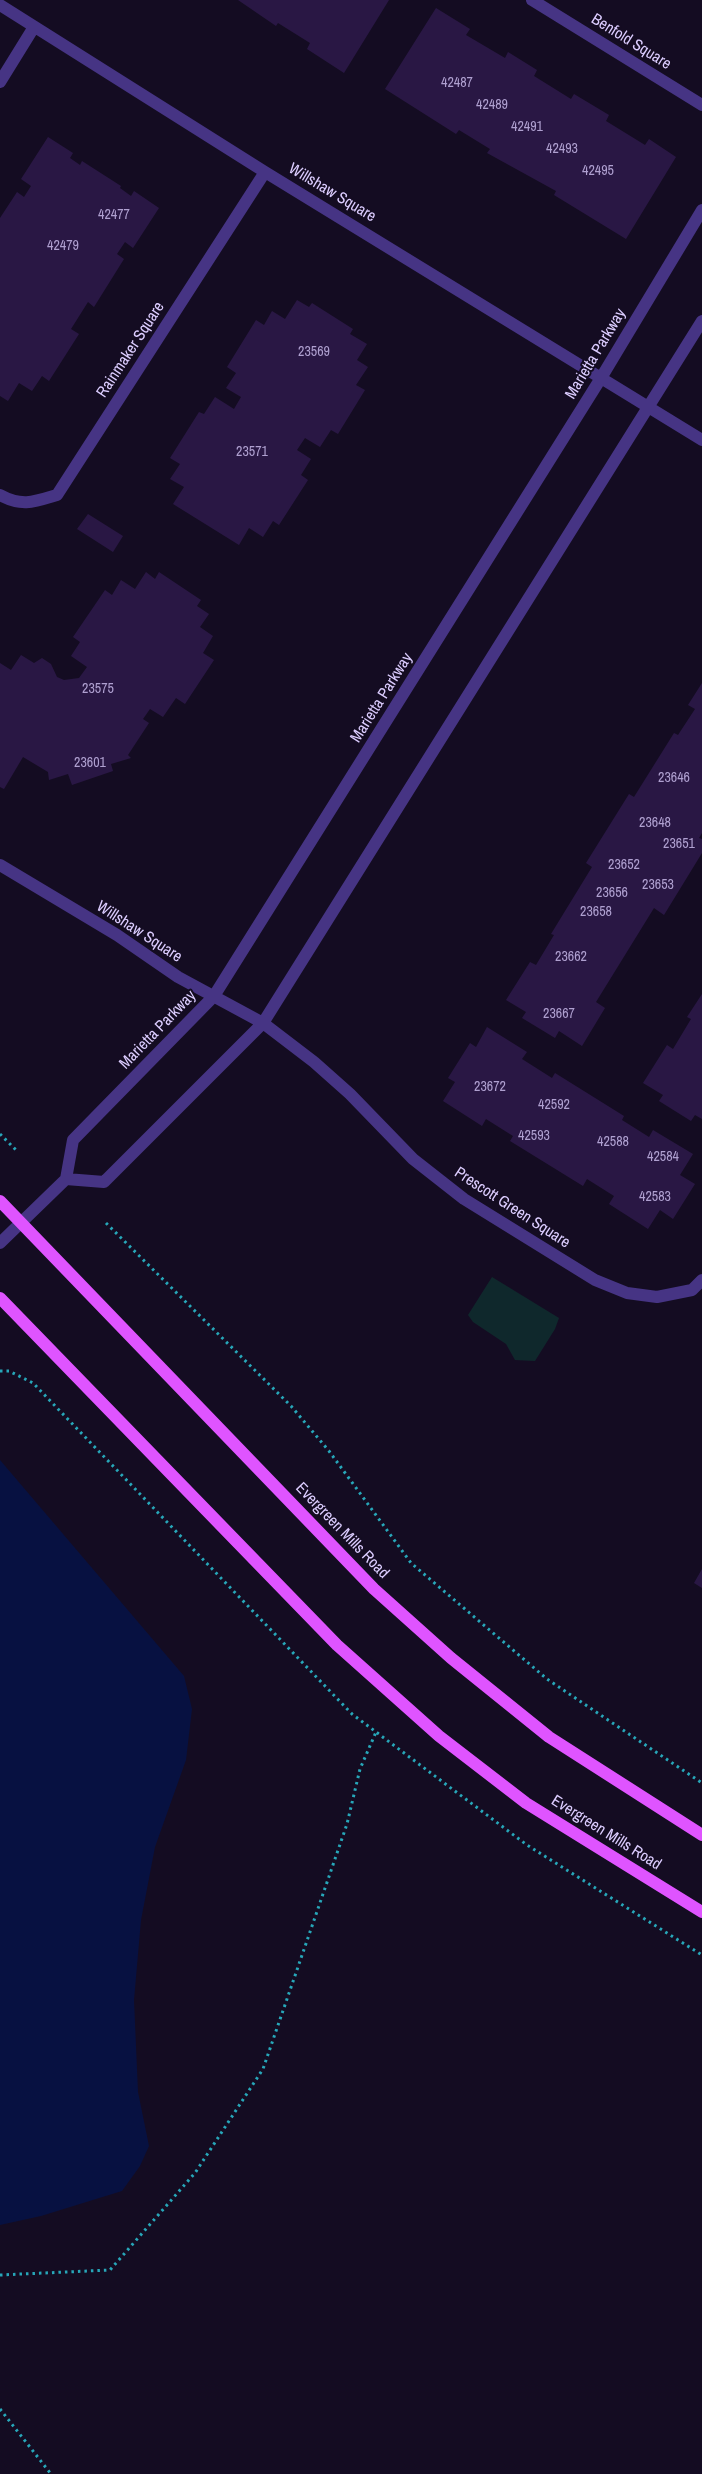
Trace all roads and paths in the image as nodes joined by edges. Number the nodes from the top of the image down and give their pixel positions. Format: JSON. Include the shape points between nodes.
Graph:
{"nodes":[{"id":1,"x":541,"y":2,"type":"edge"},
{"id":2,"x":0,"y":5,"type":"edge"},
{"id":3,"x":34,"y":27,"type":"junction"},
{"id":4,"x":0,"y":82,"type":"edge"},
{"id":5,"x":702,"y":105,"type":"edge"},
{"id":6,"x":265,"y":172,"type":"junction"},
{"id":7,"x":702,"y":210,"type":"edge"},
{"id":8,"x":702,"y":321,"type":"edge"},
{"id":9,"x":601,"y":378,"type":"junction"},
{"id":10,"x":648,"y":407,"type":"junction"},
{"id":11,"x":702,"y":440,"type":"edge"},
{"id":12,"x":0,"y":495,"type":"edge"},
{"id":13,"x":0,"y":865,"type":"edge"},
{"id":14,"x":214,"y":996,"type":"junction"},
{"id":15,"x":263,"y":1023,"type":"junction"},
{"id":16,"x":0,"y":1134,"type":"edge"},
{"id":17,"x":16,"y":1150,"type":"dead end"},
{"id":18,"x":66,"y":1179,"type":"junction"},
{"id":19,"x":0,"y":1201,"type":"edge"},
{"id":20,"x":21,"y":1222,"type":"junction"},
{"id":21,"x":106,"y":1224,"type":"dead end"},
{"id":22,"x":0,"y":1243,"type":"edge"},
{"id":23,"x":702,"y":1280,"type":"edge"},
{"id":24,"x":0,"y":1298,"type":"edge"},
{"id":25,"x":376,"y":1732,"type":"dead end"},
{"id":26,"x":702,"y":1783,"type":"edge"},
{"id":27,"x":702,"y":1835,"type":"edge"},
{"id":28,"x":702,"y":1912,"type":"edge"},
{"id":29,"x":0,"y":2275,"type":"edge"},
{"id":30,"x":0,"y":2409,"type":"edge"},
{"id":31,"x":51,"y":2474,"type":"edge"}],
"edges":[{"from":1,"to":5,"type":"street","name":"Benfold Square"},
{"from":2,"to":3,"type":"street","name":"Willshaw Square"},
{"from":3,"to":4,"type":"street"},
{"from":3,"to":6,"type":"street","name":"Willshaw Square"},
{"from":6,"to":9,"type":"street","name":"Willshaw Square"},
{"from":6,"to":12,"type":"street","name":"Rainmaker Square","via":[[57,495],[34,503],[14,503]]},
{"from":7,"to":9,"type":"street","name":"Marietta Parkway"},
{"from":8,"to":10,"type":"street"},
{"from":9,"to":10,"type":"street","name":"Willshaw Square"},
{"from":9,"to":14,"type":"street","name":"Marietta Parkway"},
{"from":10,"to":11,"type":"street"},
{"from":10,"to":15,"type":"street"},
{"from":13,"to":14,"type":"street","name":"Willshaw Square","via":[[117,935],[178,977]]},
{"from":14,"to":15,"type":"street","name":"Willshaw Square"},
{"from":14,"to":18,"type":"street","name":"Marietta Parkway","via":[[73,1140]]},
{"from":15,"to":18,"type":"street","via":[[104,1182]]},
{"from":15,"to":23,"type":"street","name":"Prescott Green Square","via":[[314,1062],[414,1159],[464,1199],[595,1280],[628,1293],[657,1297],[692,1290]]},
{"from":16,"to":17,"type":"path"},
{"from":18,"to":20,"type":"street"},
{"from":19,"to":20,"type":"main road","name":"Evergreen Mills Road"},
{"from":20,"to":22,"type":"street"},
{"from":20,"to":27,"type":"main road","name":"Evergreen Mills Road","via":[[374,1589],[451,1658],[549,1737]]},
{"from":21,"to":26,"type":"path","via":[[291,1406],[329,1451],[411,1563],[547,1679]]},
{"from":24,"to":28,"type":"main road","name":"Evergreen Mills Road","via":[[337,1645],[439,1736],[526,1803]]},
{"from":25,"to":29,"type":"path","via":[[360,1769],[347,1824],[263,2069],[195,2173],[110,2270]]},
{"from":30,"to":31,"type":"path"}]}
